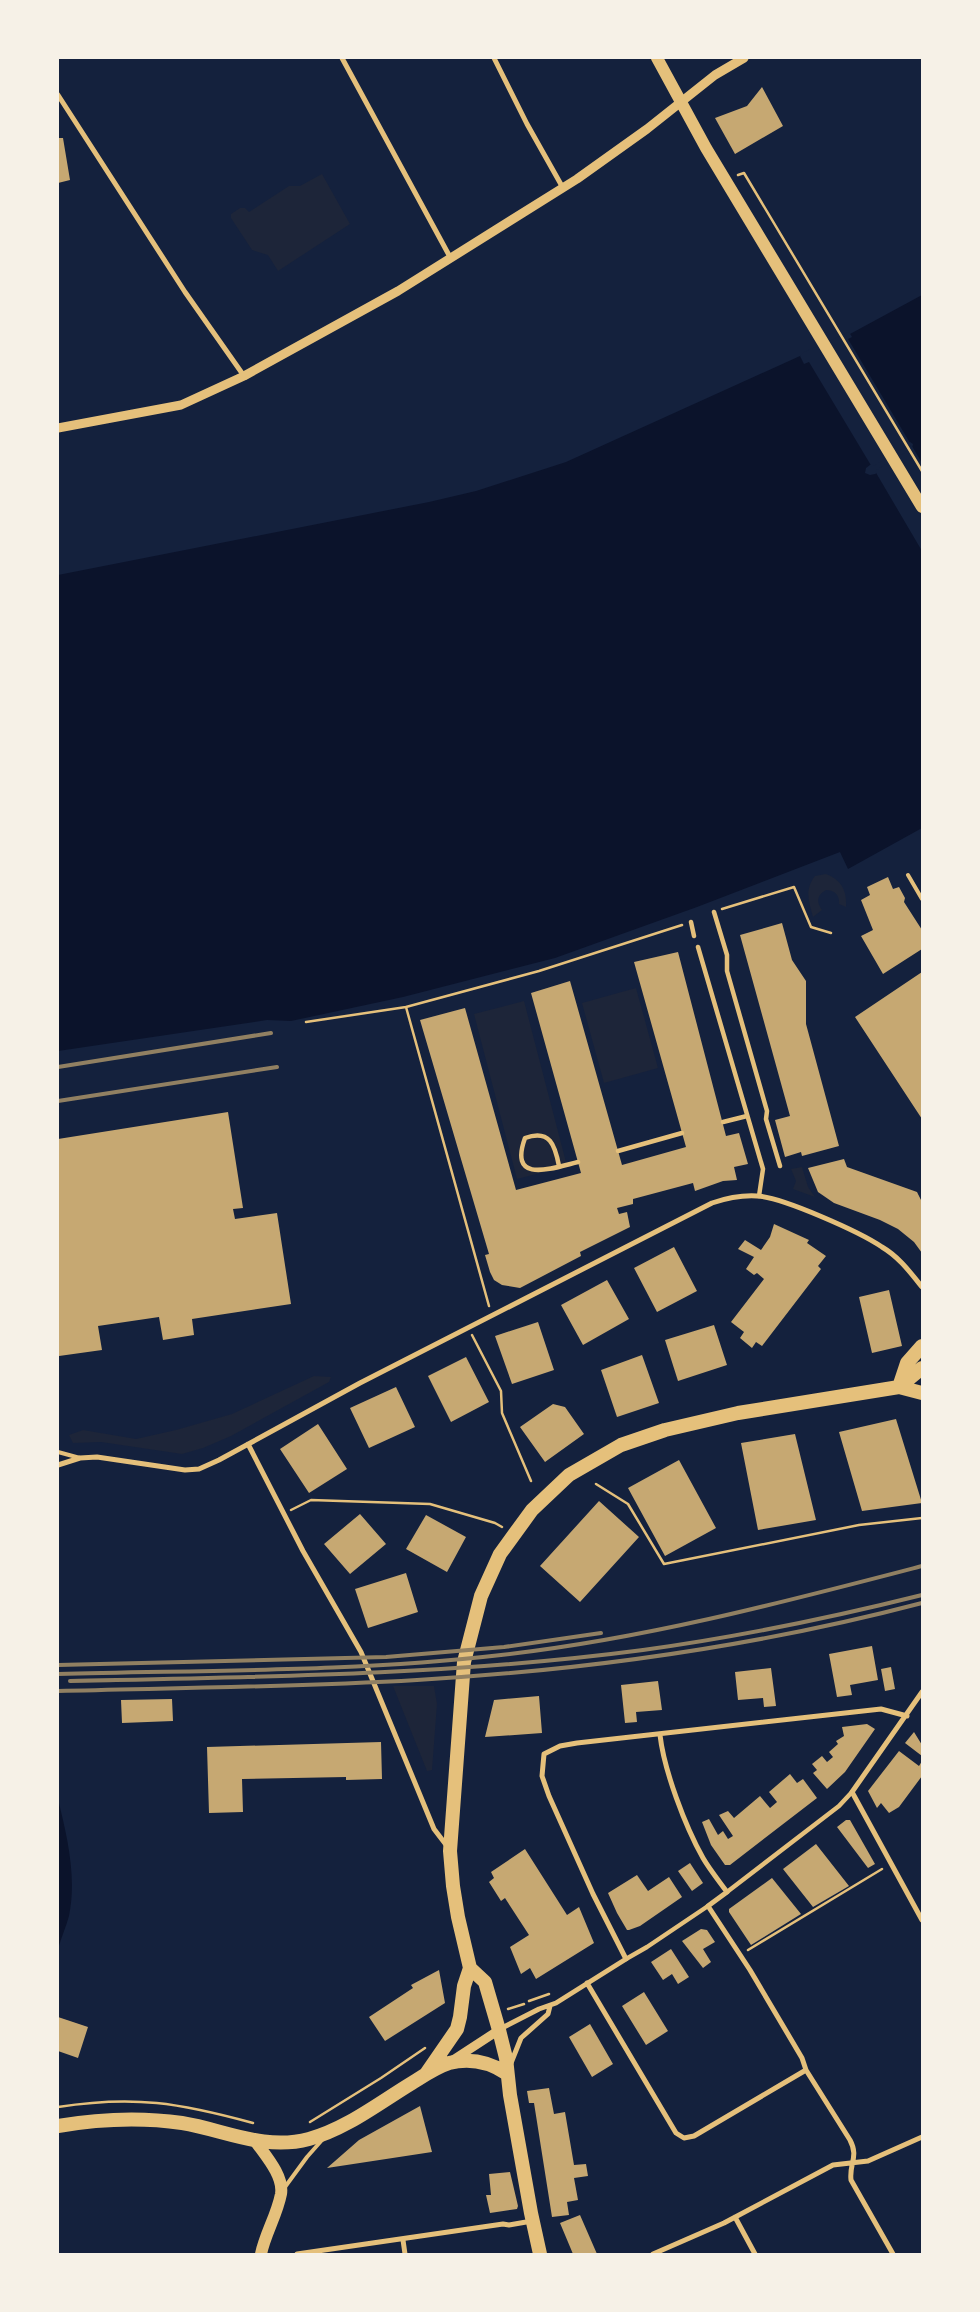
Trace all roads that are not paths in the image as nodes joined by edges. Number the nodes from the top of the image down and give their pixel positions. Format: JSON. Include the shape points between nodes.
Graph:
{"nodes":[{"id":1,"x":342,"y":58,"type":"edge"},
{"id":2,"x":494,"y":58,"type":"edge"},
{"id":3,"x":657,"y":58,"type":"edge"},
{"id":4,"x":744,"y":58,"type":"edge"},
{"id":5,"x":58,"y":95,"type":"edge"},
{"id":6,"x":682,"y":102,"type":"junction"},
{"id":7,"x":562,"y":188,"type":"junction"},
{"id":8,"x":450,"y":257,"type":"junction"},
{"id":9,"x":244,"y":376,"type":"junction"},
{"id":10,"x":58,"y":428,"type":"edge"},
{"id":11,"x":922,"y":507,"type":"edge"},
{"id":12,"x":908,"y":874,"type":"dead end"},
{"id":13,"x":922,"y":900,"type":"edge"},
{"id":14,"x":714,"y":912,"type":"road end"},
{"id":15,"x":691,"y":922,"type":"road end"},
{"id":16,"x":694,"y":936,"type":"dead end"},
{"id":17,"x":698,"y":947,"type":"dead end"},
{"id":18,"x":748,"y":1116,"type":"junction"},
{"id":19,"x":723,"y":1122,"type":"dead end"},
{"id":20,"x":682,"y":1133,"type":"dead end"},
{"id":21,"x":618,"y":1151,"type":"dead end"},
{"id":22,"x":578,"y":1162,"type":"dead end"},
{"id":23,"x":559,"y":1166,"type":"junction"},
{"id":24,"x":780,"y":1166,"type":"dead end"},
{"id":25,"x":759,"y":1196,"type":"junction"},
{"id":26,"x":922,"y":1287,"type":"edge"},
{"id":27,"x":922,"y":1346,"type":"edge"},
{"id":28,"x":922,"y":1368,"type":"edge"},
{"id":29,"x":899,"y":1387,"type":"junction"},
{"id":30,"x":922,"y":1393,"type":"edge"},
{"id":31,"x":248,"y":1444,"type":"junction"},
{"id":32,"x":58,"y":1452,"type":"edge"},
{"id":33,"x":80,"y":1458,"type":"junction"},
{"id":34,"x":58,"y":1465,"type":"edge"},
{"id":35,"x":922,"y":1692,"type":"edge"},
{"id":36,"x":907,"y":1716,"type":"junction"},
{"id":37,"x":660,"y":1735,"type":"junction"},
{"id":38,"x":852,"y":1792,"type":"junction"},
{"id":39,"x":450,"y":1851,"type":"junction"},
{"id":40,"x":727,"y":1892,"type":"junction"},
{"id":41,"x":708,"y":1906,"type":"junction"},
{"id":42,"x":922,"y":1920,"type":"edge"},
{"id":43,"x":626,"y":1958,"type":"junction"},
{"id":44,"x":470,"y":1968,"type":"junction"},
{"id":45,"x":587,"y":1983,"type":"junction"},
{"id":46,"x":550,"y":2006,"type":"junction"},
{"id":47,"x":499,"y":2030,"type":"junction"},
{"id":48,"x":448,"y":2063,"type":"junction"},
{"id":49,"x":806,"y":2070,"type":"junction"},
{"id":50,"x":506,"y":2073,"type":"junction"},
{"id":51,"x":425,"y":2075,"type":"junction"},
{"id":52,"x":58,"y":2126,"type":"edge"},
{"id":53,"x":328,"y":2134,"type":"junction"},
{"id":54,"x":922,"y":2137,"type":"edge"},
{"id":55,"x":256,"y":2142,"type":"junction"},
{"id":56,"x":852,"y":2164,"type":"junction"},
{"id":57,"x":281,"y":2193,"type":"junction"},
{"id":58,"x":735,"y":2217,"type":"junction"},
{"id":59,"x":532,"y":2221,"type":"junction"},
{"id":60,"x":403,"y":2240,"type":"junction"},
{"id":61,"x":261,"y":2254,"type":"edge"},
{"id":62,"x":296,"y":2254,"type":"edge"},
{"id":63,"x":405,"y":2254,"type":"edge"},
{"id":64,"x":540,"y":2254,"type":"edge"},
{"id":65,"x":653,"y":2254,"type":"edge"},
{"id":66,"x":755,"y":2254,"type":"edge"},
{"id":67,"x":893,"y":2254,"type":"edge"}],
"edges":[{"from":1,"to":8,"type":"street"},
{"from":2,"to":7,"type":"street"},
{"from":3,"to":6,"type":"main road"},
{"from":4,"to":6,"type":"street","via":[[715,75]]},
{"from":5,"to":9,"type":"street","via":[[185,292]]},
{"from":6,"to":7,"type":"street"},
{"from":6,"to":11,"type":"main road","via":[[706,148]]},
{"from":7,"to":8,"type":"street"},
{"from":8,"to":9,"type":"street","via":[[361,312]]},
{"from":9,"to":10,"type":"street","via":[[182,405]]},
{"from":12,"to":13,"type":"lane"},
{"from":14,"to":24,"type":"street"},
{"from":15,"to":16,"type":"street"},
{"from":17,"to":18,"type":"street"},
{"from":18,"to":19,"type":"street"},
{"from":18,"to":25,"type":"street","via":[[763,1169]]},
{"from":20,"to":21,"type":"street"},
{"from":22,"to":23,"type":"street"},
{"from":23,"to":23,"type":"street","via":[[536,1172],[527,1168],[522,1162],[521,1149],[525,1138],[535,1134],[545,1136],[553,1143]]},
{"from":25,"to":26,"type":"street","via":[[782,1202],[882,1246]]},
{"from":25,"to":31,"type":"street","via":[[728,1197],[712,1203],[468,1326]]},
{"from":27,"to":29,"type":"highway","via":[[907,1363]]},
{"from":28,"to":29,"type":"highway"},
{"from":29,"to":30,"type":"highway"},
{"from":29,"to":39,"type":"highway","via":[[738,1413],[665,1430],[621,1445],[569,1475],[532,1510],[500,1554],[481,1596],[464,1662]]},
{"from":31,"to":33,"type":"street","via":[[199,1469],[185,1470],[98,1457]]},
{"from":31,"to":39,"type":"street","via":[[361,1652],[434,1829]]},
{"from":32,"to":33,"type":"lane"},
{"from":33,"to":34,"type":"street"},
{"from":35,"to":36,"type":"street"},
{"from":36,"to":37,"type":"street","via":[[881,1709]]},
{"from":36,"to":38,"type":"street"},
{"from":37,"to":40,"type":"street","via":[[673,1787],[696,1844]]},
{"from":37,"to":43,"type":"street","via":[[560,1746],[549,1750],[542,1760],[542,1776],[548,1796]]},
{"from":38,"to":40,"type":"street","via":[[839,1806]]},
{"from":38,"to":42,"type":"street"},
{"from":39,"to":44,"type":"highway","via":[[458,1917]]},
{"from":40,"to":41,"type":"street"},
{"from":41,"to":43,"type":"street"},
{"from":41,"to":49,"type":"street","via":[[802,2058]]},
{"from":43,"to":45,"type":"street"},
{"from":44,"to":47,"type":"highway","via":[[485,1982]]},
{"from":44,"to":51,"type":"highway","via":[[457,2028]]},
{"from":45,"to":46,"type":"street"},
{"from":45,"to":49,"type":"street","via":[[676,2133],[684,2138],[694,2136]]},
{"from":46,"to":47,"type":"street"},
{"from":46,"to":50,"type":"street","via":[[548,2014],[521,2038]]},
{"from":47,"to":48,"type":"street"},
{"from":47,"to":50,"type":"highway"},
{"from":48,"to":50,"type":"highway","via":[[484,2062]]},
{"from":48,"to":51,"type":"highway"},
{"from":49,"to":56,"type":"street","via":[[855,2148]]},
{"from":50,"to":59,"type":"highway"},
{"from":51,"to":53,"type":"highway"},
{"from":52,"to":55,"type":"highway","via":[[97,2120],[158,2120]]},
{"from":53,"to":55,"type":"highway","via":[[289,2144]]},
{"from":53,"to":57,"type":"lane"},
{"from":54,"to":56,"type":"street","via":[[868,2161]]},
{"from":55,"to":57,"type":"main road","via":[[275,2172]]},
{"from":56,"to":58,"type":"street","via":[[833,2165]]},
{"from":56,"to":67,"type":"street","via":[[854,2186]]},
{"from":57,"to":61,"type":"main road"},
{"from":58,"to":65,"type":"street"},
{"from":58,"to":66,"type":"street"},
{"from":59,"to":60,"type":"street"},
{"from":59,"to":64,"type":"highway"},
{"from":60,"to":62,"type":"street"},
{"from":60,"to":63,"type":"street"}]}
